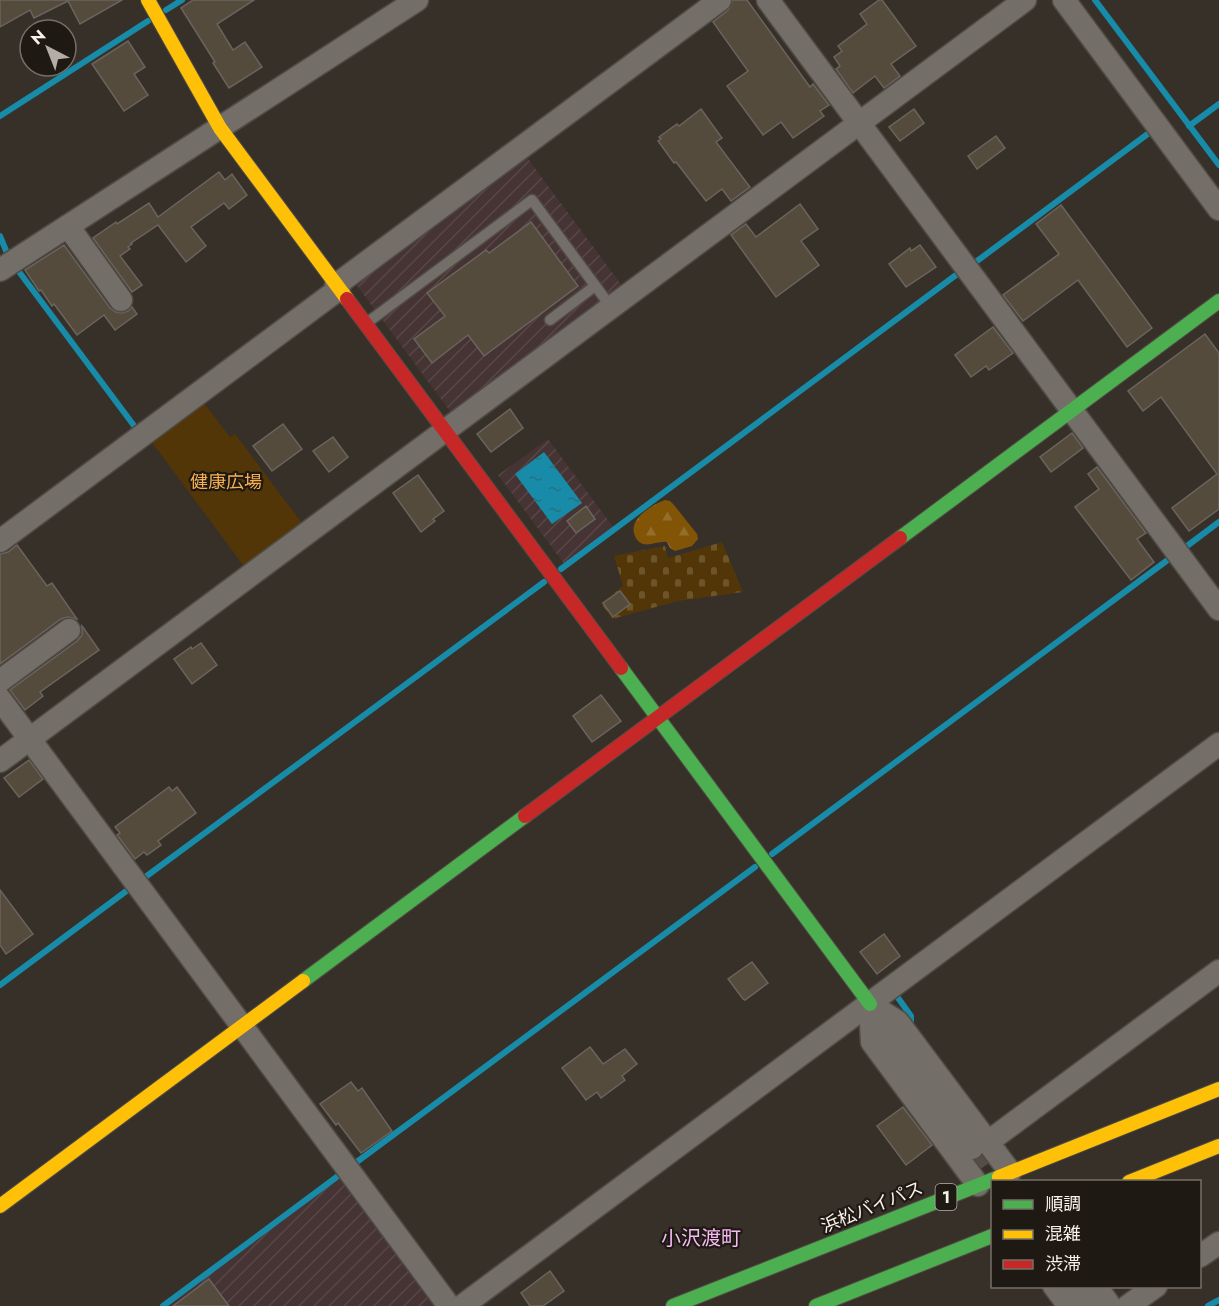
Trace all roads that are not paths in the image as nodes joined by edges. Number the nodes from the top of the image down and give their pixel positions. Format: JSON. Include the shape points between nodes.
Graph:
{"nodes":[{"id":1,"x":148,"y":0,"type":"edge"},
{"id":2,"x":417,"y":0,"type":"edge"},
{"id":3,"x":720,"y":0,"type":"edge"},
{"id":4,"x":768,"y":0,"type":"edge"},
{"id":5,"x":1025,"y":0,"type":"edge"},
{"id":6,"x":1064,"y":0,"type":"edge"},
{"id":7,"x":859,"y":123,"type":"junction"},
{"id":8,"x":220,"y":128,"type":"junction"},
{"id":9,"x":1219,"y":209,"type":"edge"},
{"id":10,"x":68,"y":226,"type":"junction"},
{"id":11,"x":3,"y":262,"type":"edge"},
{"id":12,"x":595,"y":286,"type":"junction"},
{"id":13,"x":338,"y":287,"type":"junction"},
{"id":14,"x":121,"y":300,"type":"dead end"},
{"id":15,"x":1219,"y":301,"type":"edge"},
{"id":16,"x":611,"y":307,"type":"junction"},
{"id":17,"x":550,"y":320,"type":"dead end"},
{"id":18,"x":365,"y":324,"type":"junction"},
{"id":19,"x":1072,"y":410,"type":"junction"},
{"id":20,"x":444,"y":431,"type":"junction"},
{"id":21,"x":0,"y":541,"type":"edge"},
{"id":22,"x":1219,"y":609,"type":"edge"},
{"id":23,"x":69,"y":630,"type":"dead end"},
{"id":24,"x":0,"y":681,"type":"edge"},
{"id":25,"x":0,"y":699,"type":"edge"},
{"id":26,"x":657,"y":718,"type":"junction"},
{"id":27,"x":30,"y":739,"type":"junction"},
{"id":28,"x":1219,"y":744,"type":"edge"},
{"id":29,"x":0,"y":761,"type":"edge"},
{"id":30,"x":1219,"y":971,"type":"edge"},
{"id":31,"x":870,"y":1004,"type":"junction"},
{"id":32,"x":242,"y":1026,"type":"junction"},
{"id":33,"x":1219,"y":1089,"type":"edge"},
{"id":34,"x":980,"y":1145,"type":"junction"},
{"id":35,"x":1219,"y":1146,"type":"edge"},
{"id":36,"x":1010,"y":1172,"type":"junction"},
{"id":37,"x":1134,"y":1180,"type":"edge"},
{"id":38,"x":978,"y":1185,"type":"junction"},
{"id":39,"x":0,"y":1206,"type":"edge"},
{"id":40,"x":991,"y":1237,"type":"edge"},
{"id":41,"x":1219,"y":1243,"type":"edge"},
{"id":42,"x":1201,"y":1255,"type":"edge"},
{"id":43,"x":1055,"y":1288,"type":"edge"},
{"id":44,"x":1076,"y":1288,"type":"edge"},
{"id":45,"x":1097,"y":1288,"type":"edge"},
{"id":46,"x":1155,"y":1288,"type":"edge"},
{"id":47,"x":449,"y":1306,"type":"edge"},
{"id":48,"x":462,"y":1306,"type":"edge"},
{"id":49,"x":673,"y":1306,"type":"edge"},
{"id":50,"x":816,"y":1306,"type":"edge"},
{"id":51,"x":1069,"y":1306,"type":"edge"},
{"id":52,"x":1089,"y":1306,"type":"edge"},
{"id":53,"x":1110,"y":1306,"type":"edge"},
{"id":54,"x":1128,"y":1306,"type":"edge"}],
"edges":[{"from":1,"to":8,"type":"main road"},
{"from":2,"to":8,"type":"street"},
{"from":3,"to":13,"type":"street"},
{"from":4,"to":7,"type":"street"},
{"from":5,"to":7,"type":"street"},
{"from":6,"to":9,"type":"street"},
{"from":7,"to":16,"type":"street"},
{"from":7,"to":19,"type":"street"},
{"from":8,"to":10,"type":"street"},
{"from":8,"to":13,"type":"main road"},
{"from":10,"to":11,"type":"street"},
{"from":10,"to":14,"type":"street"},
{"from":12,"to":16,"type":"lane"},
{"from":12,"to":17,"type":"lane"},
{"from":12,"to":18,"type":"lane","via":[[532,200]]},
{"from":13,"to":18,"type":"main road"},
{"from":13,"to":21,"type":"street"},
{"from":15,"to":19,"type":"main road"},
{"from":16,"to":20,"type":"street"},
{"from":18,"to":20,"type":"main road"},
{"from":19,"to":22,"type":"street"},
{"from":19,"to":26,"type":"main road"},
{"from":20,"to":26,"type":"main road"},
{"from":20,"to":27,"type":"street"},
{"from":23,"to":24,"type":"street"},
{"from":25,"to":27,"type":"street"},
{"from":26,"to":31,"type":"main road"},
{"from":26,"to":32,"type":"main road"},
{"from":27,"to":29,"type":"street"},
{"from":27,"to":32,"type":"street"},
{"from":28,"to":31,"type":"street"},
{"from":30,"to":34,"type":"street"},
{"from":31,"to":34,"type":"street","via":[[885,1032]]},
{"from":31,"to":38,"type":"street","via":[[872,1042]]},
{"from":31,"to":48,"type":"street"},
{"from":32,"to":39,"type":"main road"},
{"from":32,"to":47,"type":"street"},
{"from":33,"to":36,"type":"main road","name":"浜松バイパス","number":"1"},
{"from":34,"to":36,"type":"street"},
{"from":35,"to":37,"type":"main road"},
{"from":36,"to":38,"type":"main road","name":"浜松バイパス","number":"1"},
{"from":38,"to":49,"type":"main road","name":"浜松バイパス","number":"1"},
{"from":40,"to":50,"type":"main road"},
{"from":41,"to":42,"type":"street"},
{"from":43,"to":51,"type":"street"},
{"from":44,"to":52,"type":"street"},
{"from":45,"to":53,"type":"street"},
{"from":46,"to":54,"type":"street"}]}
